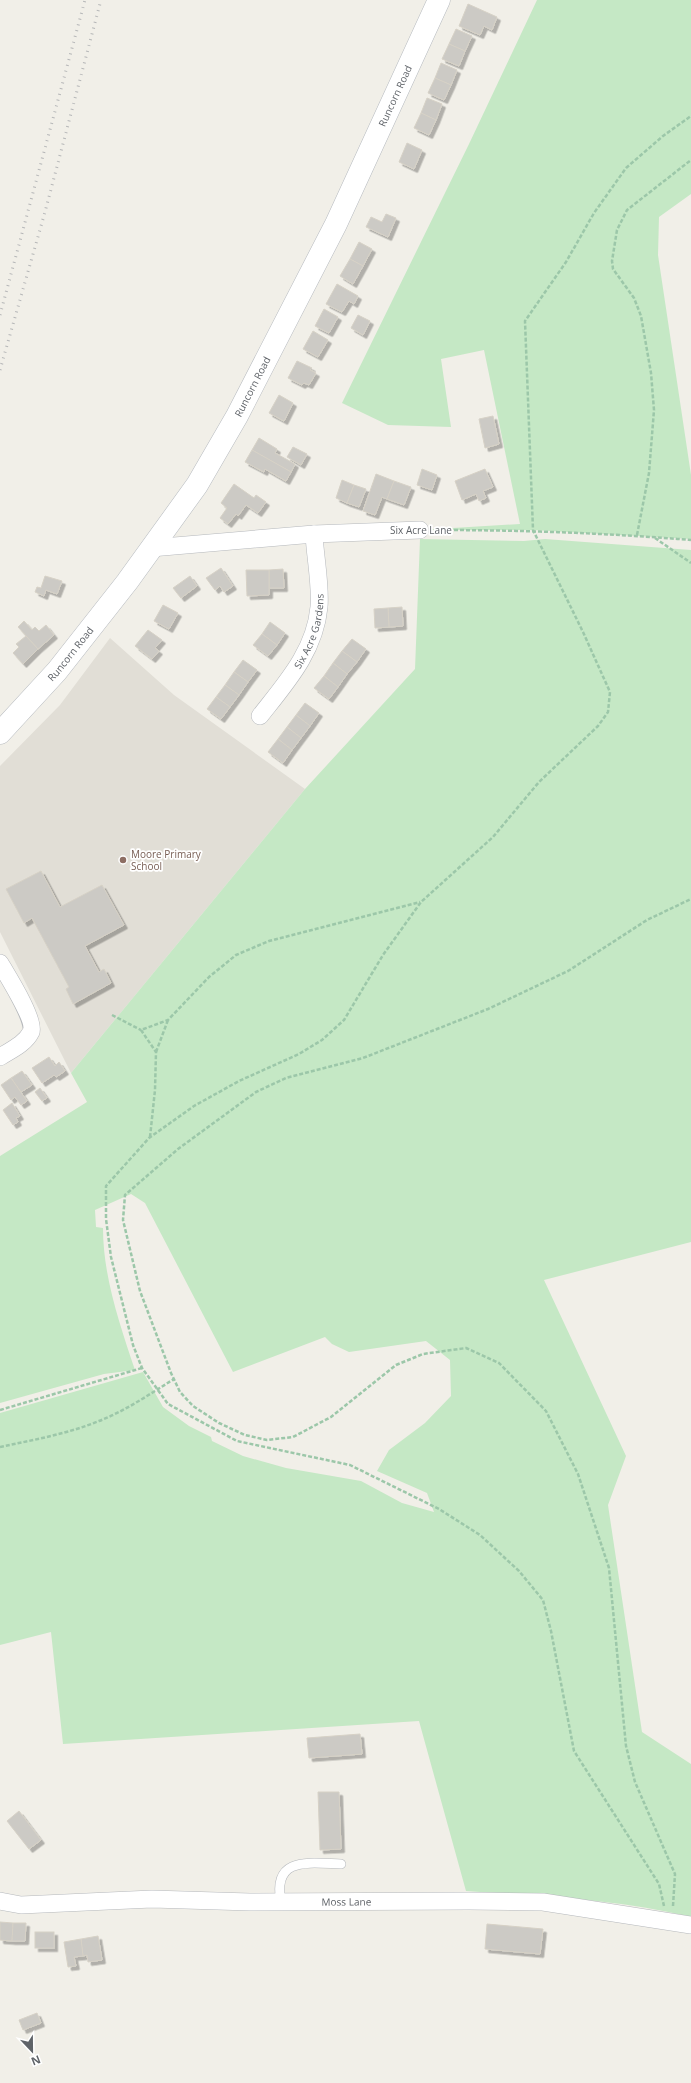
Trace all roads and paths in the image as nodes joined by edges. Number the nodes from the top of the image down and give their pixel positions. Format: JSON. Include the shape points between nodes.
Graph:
{"nodes":[{"id":1,"x":439,"y":0,"type":"edge"},
{"id":2,"x":691,"y":116,"type":"edge"},
{"id":3,"x":691,"y":160,"type":"edge"},
{"id":4,"x":420,"y":530,"type":"joint"},
{"id":5,"x":533,"y":530,"type":"junction"},
{"id":6,"x":314,"y":534,"type":"junction"},
{"id":7,"x":637,"y":535,"type":"junction"},
{"id":8,"x":654,"y":537,"type":"junction"},
{"id":9,"x":691,"y":540,"type":"edge"},
{"id":10,"x":151,"y":548,"type":"junction"},
{"id":11,"x":691,"y":563,"type":"edge"},
{"id":12,"x":260,"y":716,"type":"dead end"},
{"id":13,"x":0,"y":733,"type":"edge"},
{"id":14,"x":691,"y":899,"type":"edge"},
{"id":15,"x":421,"y":902,"type":"junction"},
{"id":16,"x":0,"y":963,"type":"edge"},
{"id":17,"x":112,"y":1015,"type":"dead end"},
{"id":18,"x":168,"y":1020,"type":"junction"},
{"id":19,"x":141,"y":1030,"type":"junction"},
{"id":20,"x":156,"y":1052,"type":"junction"},
{"id":21,"x":0,"y":1057,"type":"edge"},
{"id":22,"x":150,"y":1138,"type":"junction"},
{"id":23,"x":142,"y":1368,"type":"junction"},
{"id":24,"x":174,"y":1379,"type":"junction"},
{"id":25,"x":157,"y":1390,"type":"junction"},
{"id":26,"x":0,"y":1410,"type":"edge"},
{"id":27,"x":0,"y":1446,"type":"edge"},
{"id":28,"x":341,"y":1864,"type":"dead end"},
{"id":29,"x":0,"y":1901,"type":"edge"},
{"id":30,"x":281,"y":1902,"type":"junction"},
{"id":31,"x":670,"y":1921,"type":"junction"},
{"id":32,"x":691,"y":1925,"type":"edge"}],
"edges":[{"from":1,"to":10,"type":"street","name":"Runcorn Road","via":[[336,224],[237,416],[196,485]]},
{"from":2,"to":5,"type":"path","via":[[626,168],[525,321]]},
{"from":3,"to":7,"type":"path","via":[[627,210],[617,230],[612,261],[613,269],[634,298],[641,316],[651,373],[654,410],[649,466]]},
{"from":4,"to":5,"type":"path","name":"Six Acre Lane"},
{"from":4,"to":6,"type":"street","name":"Six Acre Lane"},
{"from":5,"to":7,"type":"path","name":"Six Acre Lane"},
{"from":5,"to":15,"type":"path","via":[[610,692],[608,712],[598,726],[539,782],[493,837]]},
{"from":6,"to":10,"type":"street","name":"Six Acre Lane"},
{"from":6,"to":12,"type":"street","name":"Six Acre Gardens","via":[[319,607],[313,634],[302,661]]},
{"from":7,"to":8,"type":"path","name":"Six Acre Lane"},
{"from":8,"to":9,"type":"path","name":"Six Acre Lane"},
{"from":8,"to":11,"type":"path"},
{"from":10,"to":13,"type":"street","name":"Runcorn Road","via":[[57,671]]},
{"from":14,"to":24,"type":"path","via":[[647,920],[568,971],[488,1009],[363,1058],[286,1078],[256,1092],[178,1149],[125,1195],[123,1220],[140,1291]]},
{"from":15,"to":18,"type":"path","via":[[269,941],[236,955],[209,977]]},
{"from":15,"to":22,"type":"path","via":[[383,955],[344,1020],[322,1040],[194,1106]]},
{"from":16,"to":21,"type":"street","via":[[31,1020],[32,1031],[24,1042]]},
{"from":17,"to":19,"type":"path"},
{"from":18,"to":19,"type":"path"},
{"from":18,"to":20,"type":"path"},
{"from":19,"to":20,"type":"path"},
{"from":20,"to":22,"type":"path","via":[[156,1090]]},
{"from":22,"to":23,"type":"path","via":[[106,1186],[106,1219],[111,1257],[133,1345]]},
{"from":23,"to":25,"type":"path"},
{"from":23,"to":26,"type":"path"},
{"from":24,"to":25,"type":"path"},
{"from":24,"to":31,"type":"path","via":[[180,1392],[193,1406],[219,1423],[245,1435],[267,1440],[293,1438],[331,1417],[396,1365],[423,1354],[466,1348],[499,1363],[546,1411],[578,1474],[609,1568],[626,1746],[635,1782],[675,1874]]},
{"from":25,"to":27,"type":"path","via":[[99,1421],[46,1437]]},
{"from":25,"to":31,"type":"path","via":[[168,1404],[237,1441],[350,1465],[439,1509],[480,1535],[519,1571],[543,1600],[574,1751],[659,1884]]},
{"from":28,"to":30,"type":"lane","via":[[298,1863],[281,1877],[278,1888]]},
{"from":29,"to":30,"type":"street","name":"Moss Lane","via":[[21,1905],[152,1899]]},
{"from":30,"to":31,"type":"street","name":"Moss Lane","via":[[543,1902]]},
{"from":31,"to":32,"type":"street","name":"Moss Lane"}]}
